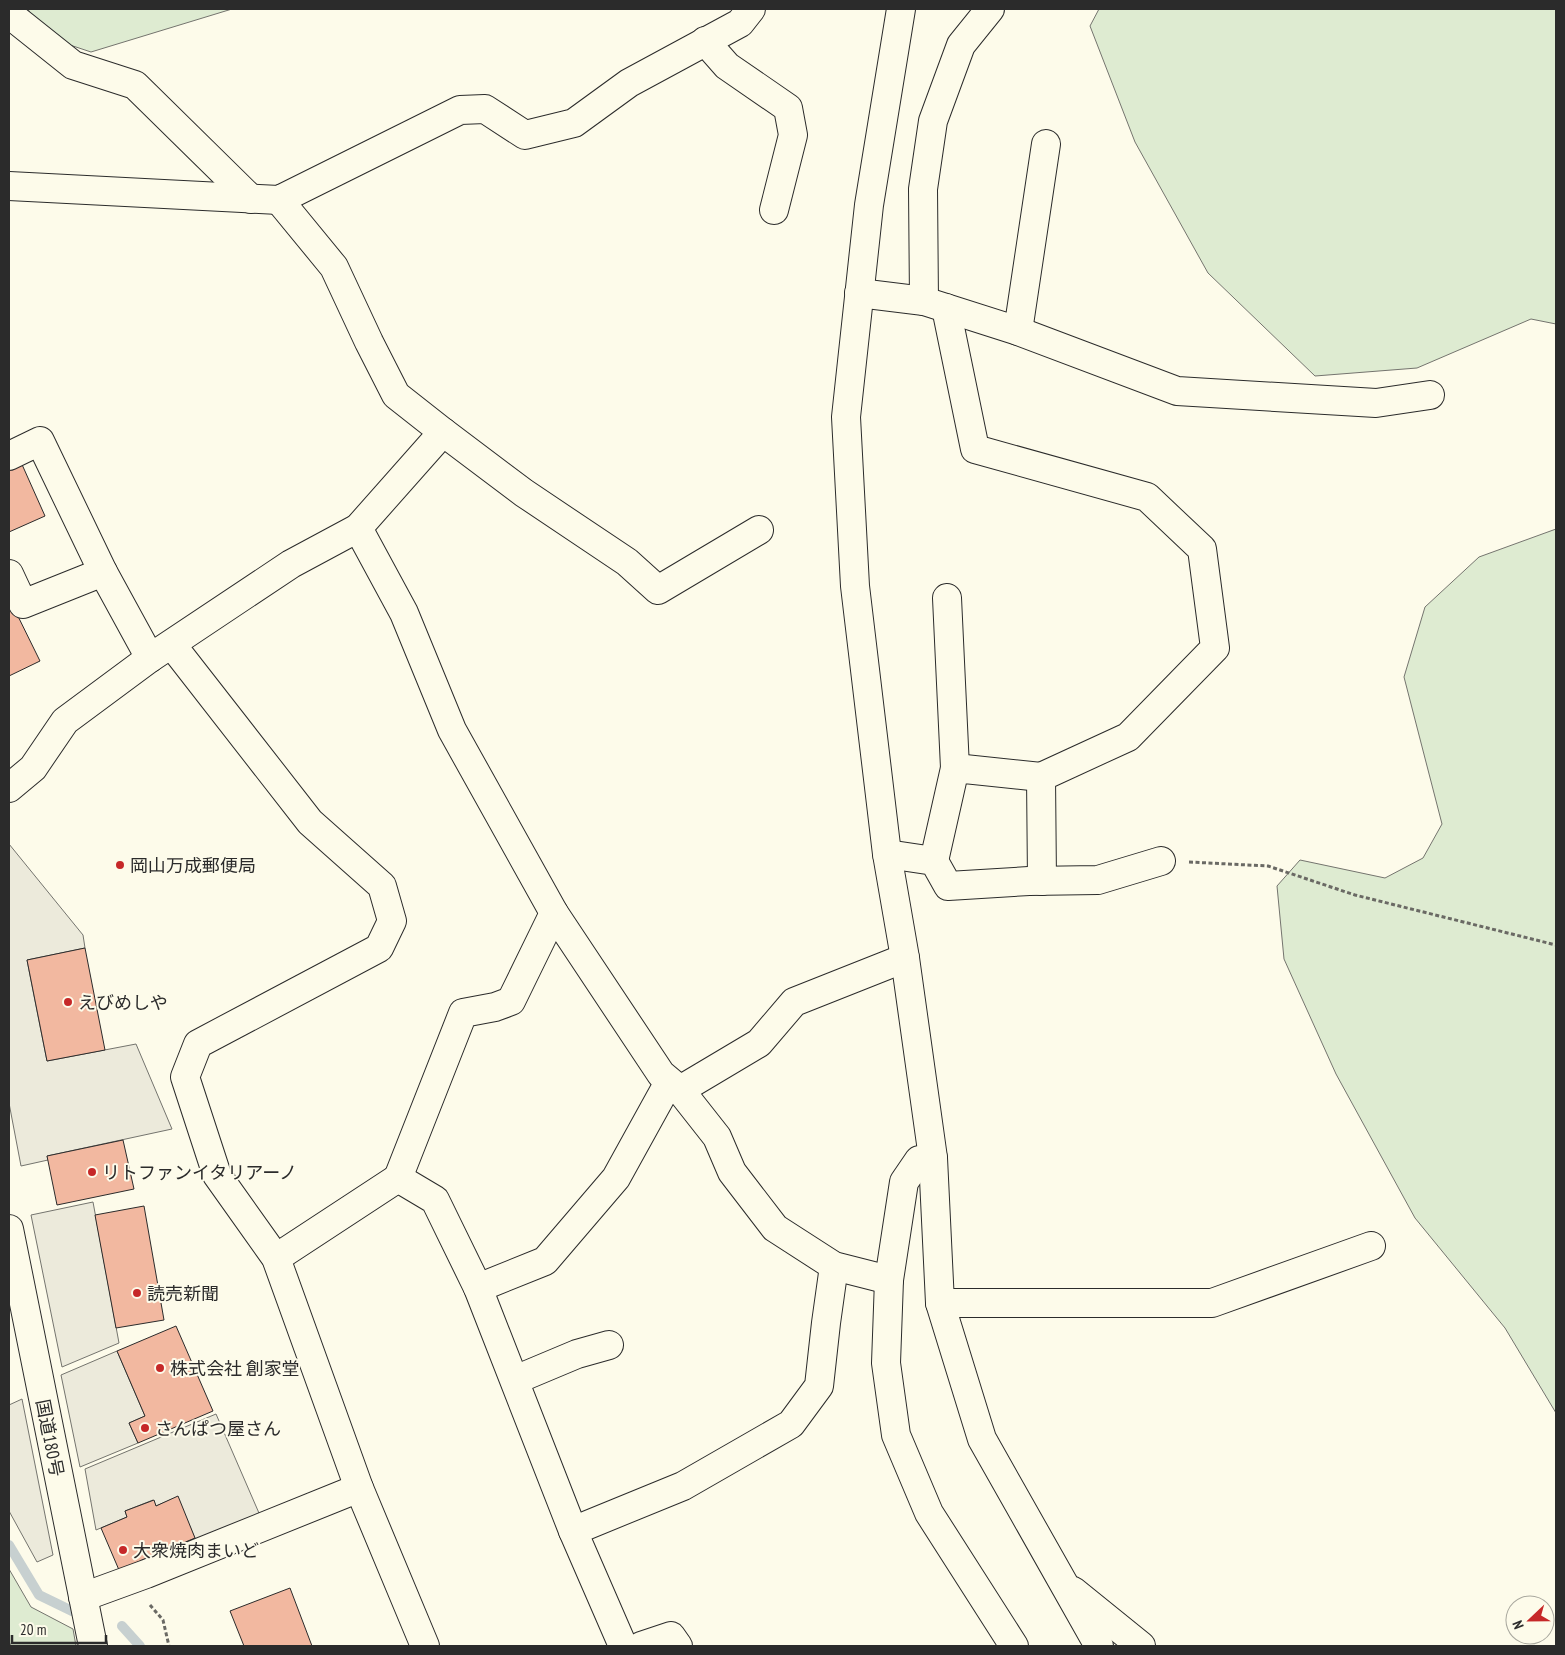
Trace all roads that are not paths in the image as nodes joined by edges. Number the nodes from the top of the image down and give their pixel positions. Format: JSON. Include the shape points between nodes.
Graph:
{"nodes":[{"id":1,"x":751,"y":9,"type":"edge"},
{"id":2,"x":901,"y":9,"type":"edge"},
{"id":3,"x":990,"y":9,"type":"edge"},
{"id":4,"x":9,"y":14,"type":"edge"},
{"id":5,"x":705,"y":41,"type":"junction"},
{"id":6,"x":1046,"y":144,"type":"dead end"},
{"id":7,"x":9,"y":186,"type":"edge"},
{"id":8,"x":251,"y":199,"type":"junction"},
{"id":9,"x":279,"y":200,"type":"junction"},
{"id":10,"x":774,"y":210,"type":"dead end"},
{"id":11,"x":860,"y":293,"type":"junction"},
{"id":12,"x":935,"y":305,"type":"junction"},
{"id":13,"x":1018,"y":331,"type":"junction"},
{"id":14,"x":1430,"y":395,"type":"dead end"},
{"id":15,"x":443,"y":432,"type":"junction"},
{"id":16,"x":9,"y":456,"type":"edge"},
{"id":17,"x":358,"y":528,"type":"junction"},
{"id":18,"x":759,"y":530,"type":"dead end"},
{"id":19,"x":103,"y":572,"type":"junction"},
{"id":20,"x":9,"y":574,"type":"edge"},
{"id":21,"x":947,"y":598,"type":"dead end"},
{"id":22,"x":161,"y":652,"type":"junction"},
{"id":23,"x":955,"y":768,"type":"junction"},
{"id":24,"x":1041,"y":776,"type":"junction"},
{"id":25,"x":9,"y":788,"type":"edge"},
{"id":26,"x":887,"y":854,"type":"junction"},
{"id":27,"x":934,"y":861,"type":"junction"},
{"id":28,"x":1161,"y":861,"type":"road end"},
{"id":29,"x":1042,"y":881,"type":"junction"},
{"id":30,"x":554,"y":913,"type":"junction"},
{"id":31,"x":905,"y":958,"type":"junction"},
{"id":32,"x":674,"y":1086,"type":"junction"},
{"id":33,"x":933,"y":1158,"type":"junction"},
{"id":34,"x":398,"y":1178,"type":"junction"},
{"id":35,"x":9,"y":1229,"type":"edge"},
{"id":36,"x":1371,"y":1246,"type":"dead end"},
{"id":37,"x":276,"y":1258,"type":"junction"},
{"id":38,"x":834,"y":1266,"type":"junction"},
{"id":39,"x":889,"y":1280,"type":"junction"},
{"id":40,"x":478,"y":1288,"type":"junction"},
{"id":41,"x":940,"y":1303,"type":"junction"},
{"id":42,"x":609,"y":1344,"type":"dead end"},
{"id":43,"x":515,"y":1380,"type":"junction"},
{"id":44,"x":359,"y":1488,"type":"junction"},
{"id":45,"x":573,"y":1531,"type":"junction"},
{"id":46,"x":1060,"y":1580,"type":"junction"},
{"id":47,"x":83,"y":1597,"type":"junction"},
{"id":48,"x":675,"y":1641,"type":"edge"},
{"id":49,"x":93,"y":1646,"type":"edge"},
{"id":50,"x":425,"y":1646,"type":"edge"},
{"id":51,"x":623,"y":1646,"type":"edge"},
{"id":52,"x":641,"y":1646,"type":"edge"},
{"id":53,"x":700,"y":1646,"type":"edge"},
{"id":54,"x":1014,"y":1646,"type":"edge"},
{"id":55,"x":1099,"y":1646,"type":"edge"},
{"id":56,"x":1141,"y":1646,"type":"edge"}],
"edges":[{"from":1,"to":5,"type":"main road","via":[[740,23]]},
{"from":2,"to":11,"type":"main road","via":[[869,205]]},
{"from":3,"to":12,"type":"main road","via":[[961,45],[933,121],[923,189]]},
{"from":4,"to":8,"type":"main road","via":[[73,65],[135,86]]},
{"from":5,"to":9,"type":"main road","via":[[629,82],[574,123],[525,134],[485,109],[460,110]]},
{"from":5,"to":10,"type":"main road","via":[[727,66],[788,108],[793,135]]},
{"from":6,"to":13,"type":"main road"},
{"from":7,"to":8,"type":"main road"},
{"from":8,"to":9,"type":"main road"},
{"from":9,"to":15,"type":"main road","via":[[334,267],[396,395]]},
{"from":11,"to":12,"type":"main road"},
{"from":11,"to":26,"type":"main road","via":[[846,417],[855,586]]},
{"from":12,"to":13,"type":"main road"},
{"from":12,"to":24,"type":"main road","via":[[975,449],[1147,497],[1202,549],[1215,648],[1128,737]]},
{"from":13,"to":14,"type":"main road","via":[[1177,391],[1376,402]]},
{"from":15,"to":17,"type":"main road"},
{"from":15,"to":18,"type":"main road","via":[[524,493],[627,562],[658,590]]},
{"from":16,"to":19,"type":"main road","via":[[40,441]]},
{"from":17,"to":22,"type":"main road","via":[[291,564]]},
{"from":17,"to":30,"type":"main road","via":[[404,613],[452,730]]},
{"from":19,"to":20,"type":"main road","via":[[23,604]]},
{"from":19,"to":22,"type":"main road"},
{"from":21,"to":23,"type":"main road"},
{"from":22,"to":25,"type":"main road","via":[[65,721],[33,768]]},
{"from":22,"to":37,"type":"main road","via":[[310,822],[382,886],[392,921],[379,948],[198,1044],[186,1077],[217,1175]]},
{"from":23,"to":24,"type":"main road"},
{"from":23,"to":27,"type":"main road"},
{"from":24,"to":29,"type":"main road"},
{"from":26,"to":27,"type":"main road"},
{"from":26,"to":31,"type":"main road"},
{"from":27,"to":29,"type":"main road","via":[[948,886]]},
{"from":28,"to":29,"type":"main road","via":[[1098,880]]},
{"from":30,"to":32,"type":"main road","via":[[661,1074]]},
{"from":30,"to":34,"type":"main road","via":[[511,1001],[495,1008],[463,1013]]},
{"from":31,"to":32,"type":"main road","via":[[794,1002],[760,1043]]},
{"from":31,"to":33,"type":"main road"},
{"from":32,"to":38,"type":"main road","via":[[717,1137],[732,1172],[775,1228]]},
{"from":32,"to":40,"type":"main road","via":[[616,1178],[546,1261]]},
{"from":33,"to":39,"type":"main road","via":[[919,1160],[904,1182]]},
{"from":33,"to":41,"type":"main road"},
{"from":34,"to":37,"type":"main road"},
{"from":34,"to":40,"type":"main road","via":[[435,1200]]},
{"from":35,"to":47,"type":"main road","name":"国道180号"},
{"from":36,"to":41,"type":"main road","via":[[1212,1302]]},
{"from":37,"to":44,"type":"main road"},
{"from":38,"to":39,"type":"main road"},
{"from":38,"to":45,"type":"main road","via":[[819,1386],[791,1424],[682,1486]]},
{"from":39,"to":54,"type":"main road","via":[[886,1363],[896,1435],[929,1513]]},
{"from":40,"to":43,"type":"main road"},
{"from":41,"to":46,"type":"main road","via":[[982,1439]]},
{"from":42,"to":43,"type":"main road"},
{"from":43,"to":45,"type":"main road"},
{"from":44,"to":47,"type":"main road"},
{"from":44,"to":50,"type":"main road"},
{"from":45,"to":51,"type":"main road"},
{"from":46,"to":55,"type":"main road"},
{"from":46,"to":56,"type":"main road"},
{"from":47,"to":49,"type":"main road","name":"国道180号"},
{"from":48,"to":52,"type":"main road"},
{"from":48,"to":53,"type":"main road"}]}
